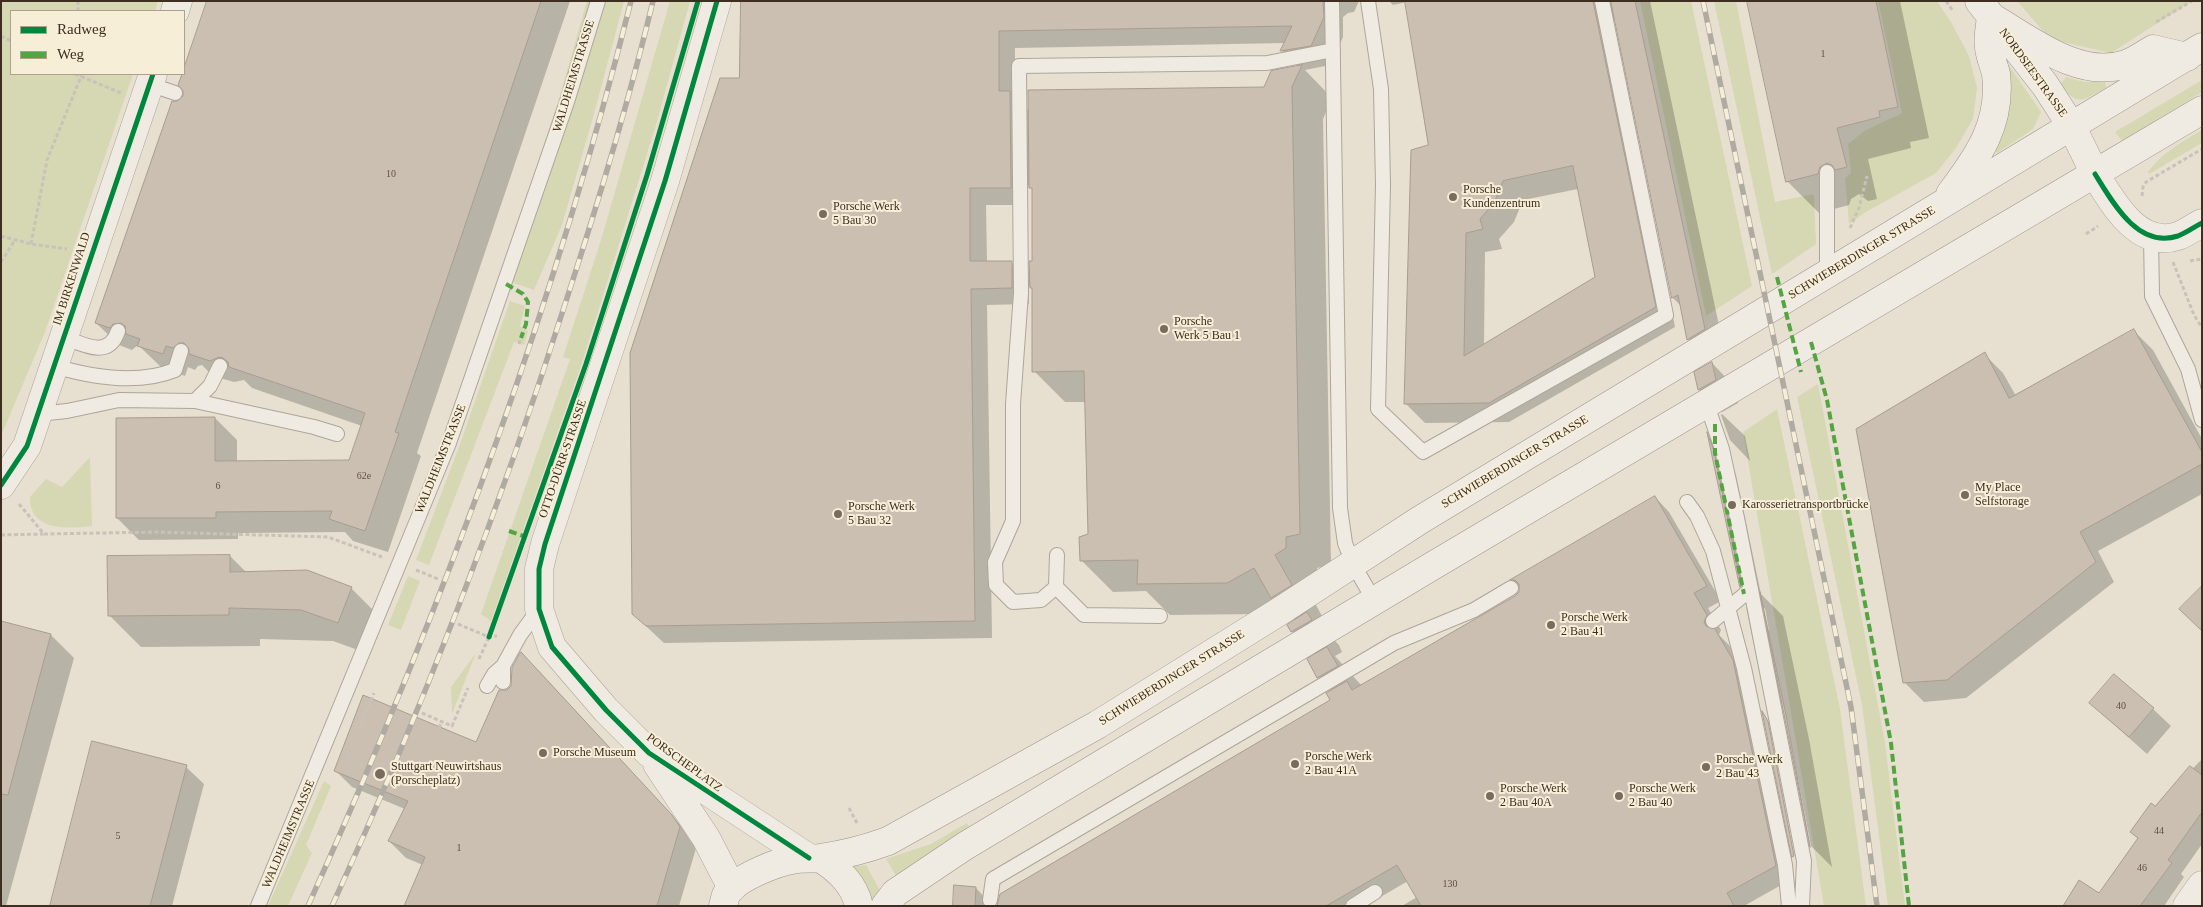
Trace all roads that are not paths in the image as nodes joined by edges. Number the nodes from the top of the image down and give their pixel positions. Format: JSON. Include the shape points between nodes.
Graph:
{"nodes":[{"id":1,"x":598,"y":1,"type":"edge"},
{"id":2,"x":717,"y":1,"type":"edge"},
{"id":3,"x":1332,"y":1,"type":"edge"},
{"id":4,"x":1368,"y":1,"type":"edge"},
{"id":5,"x":1602,"y":1,"type":"edge"},
{"id":6,"x":1985,"y":9,"type":"edge"},
{"id":7,"x":1333,"y":50,"type":"junction"},
{"id":8,"x":2195,"y":52,"type":"edge"},
{"id":9,"x":151,"y":79,"type":"edge"},
{"id":10,"x":175,"y":94,"type":"dead end"},
{"id":11,"x":2202,"y":110,"type":"edge"},
{"id":12,"x":2072,"y":127,"type":"junction"},
{"id":13,"x":1826,"y":172,"type":"dead end"},
{"id":14,"x":2095,"y":174,"type":"junction"},
{"id":15,"x":1942,"y":205,"type":"junction"},
{"id":16,"x":2202,"y":223,"type":"edge"},
{"id":17,"x":2151,"y":236,"type":"junction"},
{"id":18,"x":1827,"y":274,"type":"junction"},
{"id":19,"x":118,"y":331,"type":"dead end"},
{"id":20,"x":64,"y":338,"type":"junction"},
{"id":21,"x":181,"y":351,"type":"dead end"},
{"id":22,"x":54,"y":366,"type":"junction"},
{"id":23,"x":220,"y":366,"type":"dead end"},
{"id":24,"x":195,"y":401,"type":"junction"},
{"id":25,"x":1707,"y":405,"type":"junction"},
{"id":26,"x":38,"y":414,"type":"junction"},
{"id":27,"x":2202,"y":420,"type":"edge"},
{"id":28,"x":337,"y":434,"type":"dead end"},
{"id":29,"x":2,"y":485,"type":"edge"},
{"id":30,"x":1687,"y":502,"type":"dead end"},
{"id":31,"x":1056,"y":556,"type":"dead end"},
{"id":32,"x":1353,"y":564,"type":"junction"},
{"id":33,"x":1056,"y":587,"type":"junction"},
{"id":34,"x":1511,"y":588,"type":"dead end"},
{"id":35,"x":1751,"y":589,"type":"junction"},
{"id":36,"x":1375,"y":602,"type":"junction"},
{"id":37,"x":539,"y":609,"type":"junction"},
{"id":38,"x":1160,"y":616,"type":"dead end"},
{"id":39,"x":1713,"y":621,"type":"dead end"},
{"id":40,"x":503,"y":666,"type":"junction"},
{"id":41,"x":503,"y":682,"type":"dead end"},
{"id":42,"x":488,"y":686,"type":"dead end"},
{"id":43,"x":649,"y":753,"type":"junction"},
{"id":44,"x":815,"y":858,"type":"junction"},
{"id":45,"x":2202,"y":886,"type":"edge"},
{"id":46,"x":1375,"y":892,"type":"dead end"},
{"id":47,"x":725,"y":898,"type":"edge"},
{"id":48,"x":990,"y":900,"type":"dead end"},
{"id":49,"x":258,"y":906,"type":"edge"},
{"id":50,"x":859,"y":906,"type":"edge"},
{"id":51,"x":885,"y":906,"type":"edge"},
{"id":52,"x":1353,"y":906,"type":"edge"},
{"id":53,"x":1789,"y":906,"type":"edge"},
{"id":54,"x":1802,"y":906,"type":"edge"},
{"id":55,"x":2187,"y":906,"type":"edge"}],
"edges":[{"from":1,"to":49,"type":"lane","name":"WALDHEIMSTRASSE","via":[[567,102],[449,443]]},
{"from":2,"to":37,"type":"main road","name":"OTTO-DÜRR-STRASSE","via":[[665,182],[545,544],[538,570]]},
{"from":3,"to":7,"type":"lane"},
{"from":4,"to":5,"type":"lane","via":[[1381,99],[1383,185],[1378,409],[1423,452],[1666,315]]},
{"from":6,"to":8,"type":"main road","via":[[2061,57],[2086,68],[2127,64],[2154,49]]},
{"from":6,"to":12,"type":"main road","name":"NORDSEESTRASSE"},
{"from":6,"to":15,"type":"main road","via":[[1988,47],[1996,75],[1992,126],[1976,159]]},
{"from":7,"to":32,"type":"lane","via":[[1340,508],[1345,543]]},
{"from":7,"to":33,"type":"lane","via":[[1267,63],[1019,66],[1021,293],[1013,404],[1013,521],[995,562],[996,585],[1013,602],[1042,600]]},
{"from":8,"to":12,"type":"main road","name":"SCHWIEBERDINGER STRASSE"},
{"from":9,"to":10,"type":"lane"},
{"from":9,"to":20,"type":"main road","name":"IM BIRKENWALD"},
{"from":11,"to":14,"type":"main road"},
{"from":12,"to":14,"type":"main road","name":"NORDSEESTRASSE"},
{"from":12,"to":15,"type":"main road","name":"SCHWIEBERDINGER STRASSE"},
{"from":13,"to":18,"type":"lane"},
{"from":14,"to":17,"type":"main road","name":"NORDSEESTRASSE","via":[[2120,212],[2131,224]]},
{"from":14,"to":25,"type":"main road"},
{"from":15,"to":18,"type":"main road","name":"SCHWIEBERDINGER STRASSE"},
{"from":16,"to":17,"type":"main road","via":[[2179,236]]},
{"from":17,"to":27,"type":"lane","via":[[2152,296],[2188,369]]},
{"from":18,"to":32,"type":"main road","name":"SCHWIEBERDINGER STRASSE","via":[[1420,520]]},
{"from":19,"to":20,"type":"lane","via":[[115,342],[104,348]]},
{"from":20,"to":22,"type":"main road","name":"IM BIRKENWALD"},
{"from":21,"to":22,"type":"lane","via":[[174,370],[162,375],[116,378],[78,374]]},
{"from":22,"to":26,"type":"main road","name":"IM BIRKENWALD"},
{"from":23,"to":24,"type":"lane","via":[[210,386]]},
{"from":24,"to":26,"type":"lane","via":[[119,400]]},
{"from":24,"to":28,"type":"lane"},
{"from":25,"to":35,"type":"lane","via":[[1722,449]]},
{"from":25,"to":36,"type":"main road"},
{"from":26,"to":29,"type":"main road","name":"IM BIRKENWALD","via":[[26,446]]},
{"from":30,"to":53,"type":"lane","via":[[1697,516],[1712,551],[1744,668],[1785,865]]},
{"from":31,"to":33,"type":"lane"},
{"from":32,"to":36,"type":"lane"},
{"from":32,"to":44,"type":"main road","name":"SCHWIEBERDINGER STRASSE","via":[[1097,724],[934,817],[888,842]]},
{"from":33,"to":38,"type":"lane","via":[[1084,615]]},
{"from":34,"to":48,"type":"lane","via":[[1474,610],[1394,643],[993,879]]},
{"from":35,"to":39,"type":"lane"},
{"from":35,"to":54,"type":"lane","via":[[1804,861]]},
{"from":36,"to":51,"type":"main road","via":[[965,846],[895,893]]},
{"from":37,"to":40,"type":"lane"},
{"from":37,"to":43,"type":"main road","name":"PORSCHEPLATZ","via":[[552,647],[606,710]]},
{"from":40,"to":41,"type":"lane"},
{"from":40,"to":42,"type":"lane"},
{"from":43,"to":44,"type":"main road","name":"PORSCHEPLATZ"},
{"from":43,"to":47,"type":"main road","name":"PORSCHEPLATZ","via":[[706,838]]},
{"from":44,"to":47,"type":"main road","name":"PORSCHEPLATZ","via":[[796,858],[758,870]]},
{"from":44,"to":50,"type":"main road","name":"PORSCHEPLATZ","via":[[837,869],[857,896]]},
{"from":45,"to":55,"type":"main road"},
{"from":46,"to":52,"type":"lane"}]}
